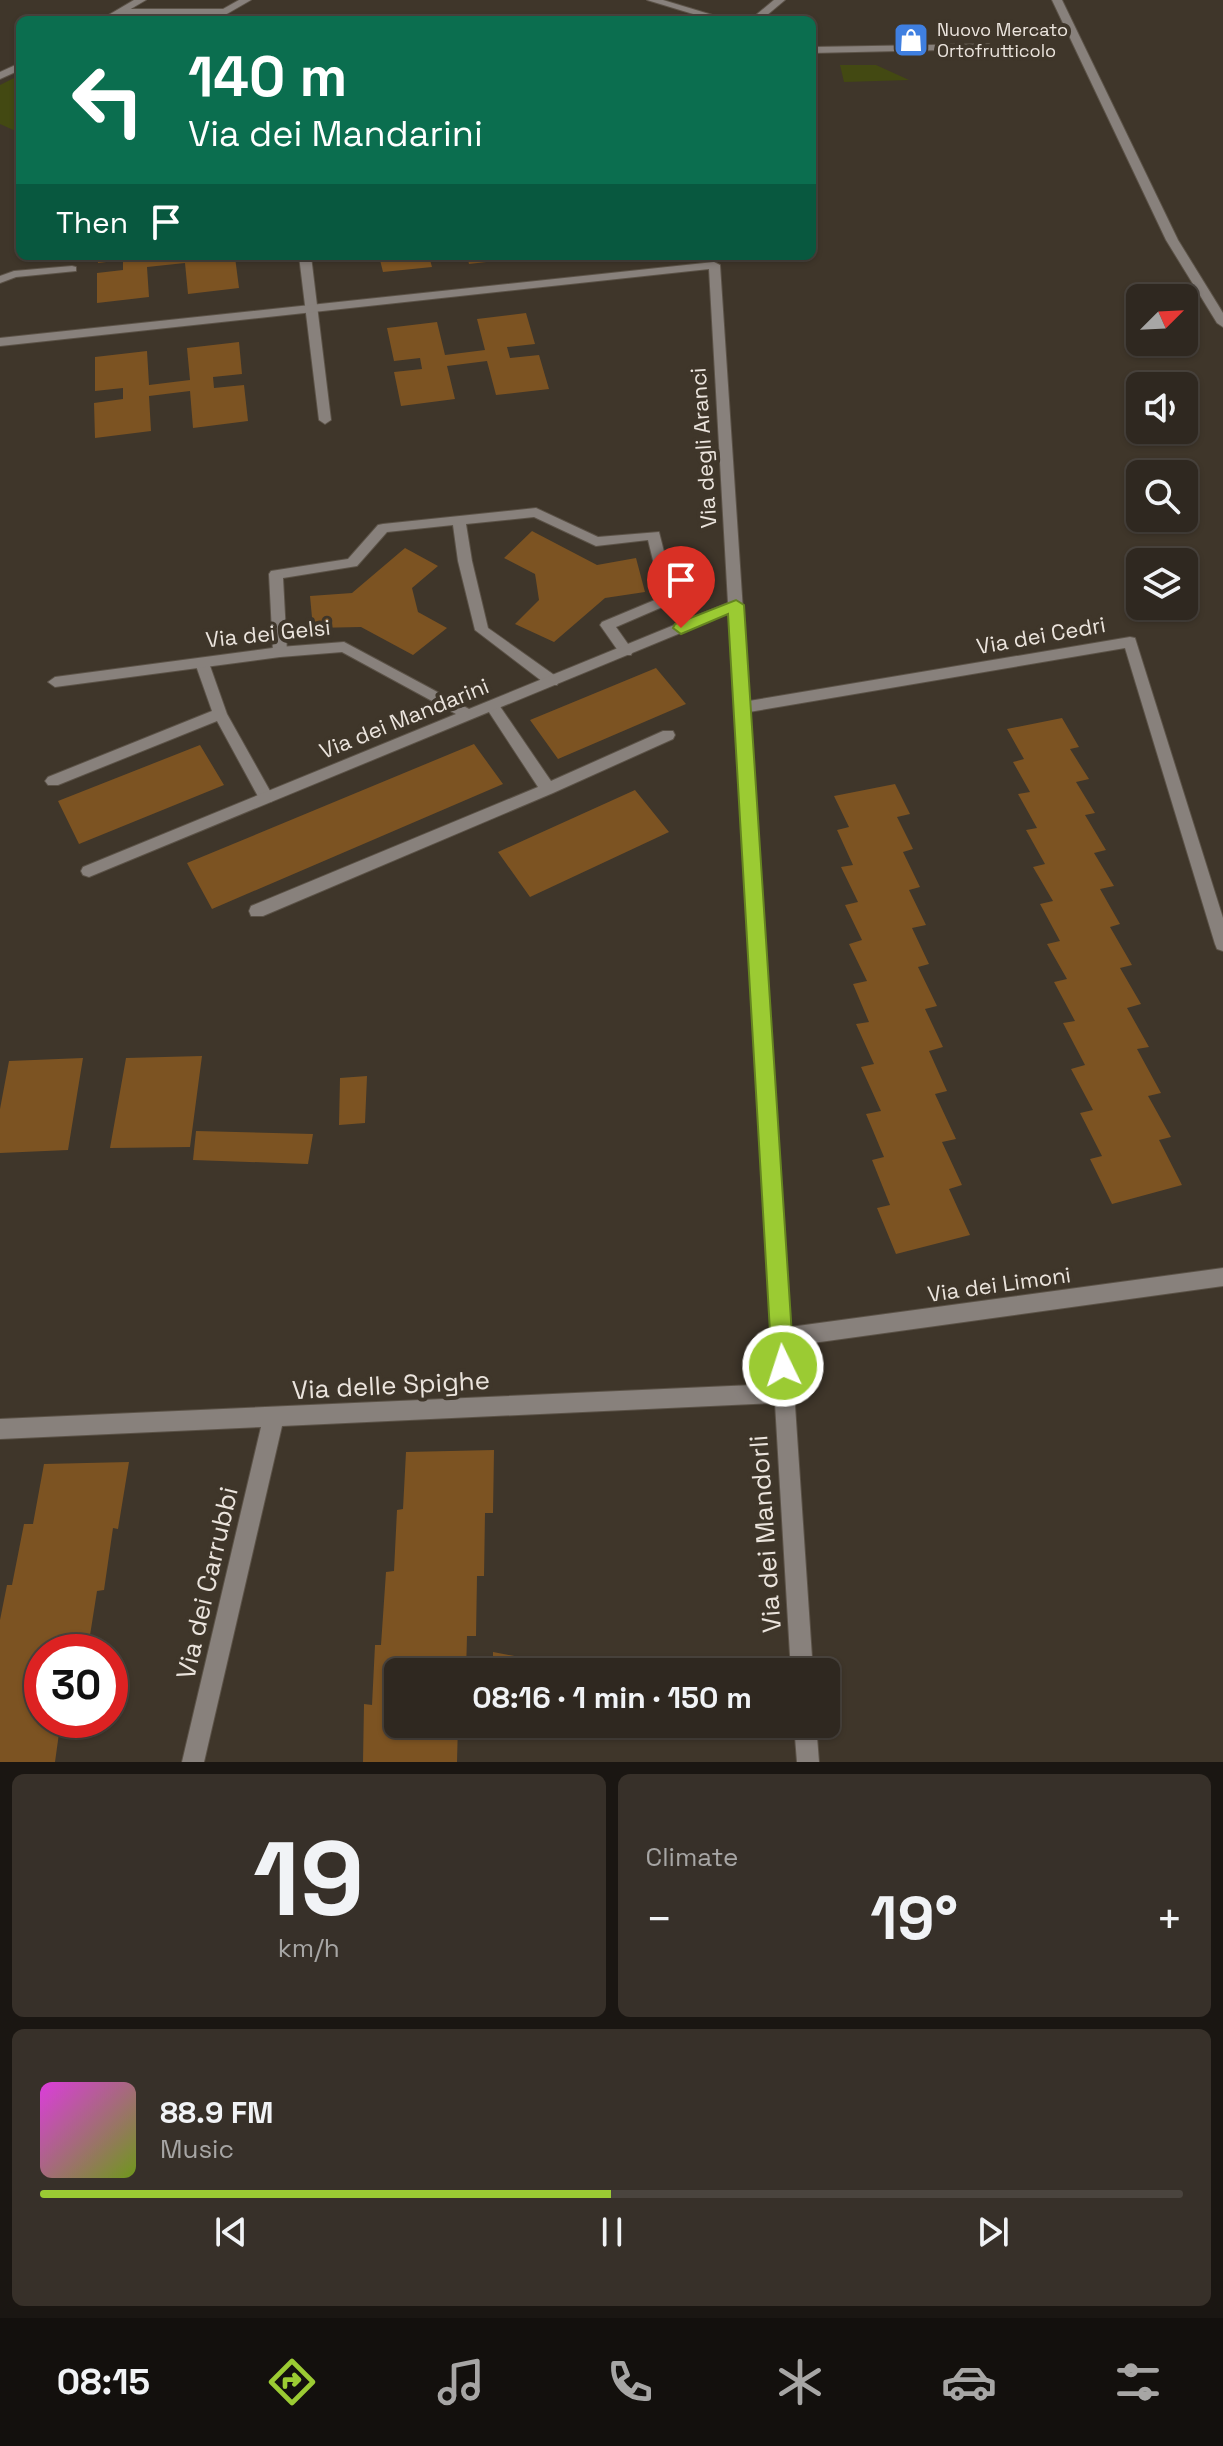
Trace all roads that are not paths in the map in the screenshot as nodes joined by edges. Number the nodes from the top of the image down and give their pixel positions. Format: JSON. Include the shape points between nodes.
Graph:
{"nodes":[{"id":1,"x":141,"y":0,"type":"edge"},
{"id":2,"x":246,"y":0,"type":"edge"},
{"id":3,"x":652,"y":0,"type":"edge"},
{"id":4,"x":780,"y":0,"type":"edge"},
{"id":5,"x":1057,"y":0,"type":"edge"},
{"id":6,"x":120,"y":12,"type":"junction"},
{"id":7,"x":112,"y":16,"type":"edge"},
{"id":8,"x":710,"y":16,"type":"edge"},
{"id":9,"x":760,"y":16,"type":"edge"},
{"id":10,"x":986,"y":46,"type":"dead end"},
{"id":11,"x":816,"y":48,"type":"edge"},
{"id":12,"x":305,"y":260,"type":"edge"},
{"id":13,"x":72,"y":269,"type":"dead end"},
{"id":14,"x":0,"y":280,"type":"edge"},
{"id":15,"x":311,"y":309,"type":"junction"},
{"id":16,"x":1223,"y":323,"type":"edge"},
{"id":17,"x":0,"y":342,"type":"edge"},
{"id":18,"x":325,"y":420,"type":"dead end"},
{"id":19,"x":459,"y":520,"type":"junction"},
{"id":20,"x":736,"y":605,"type":"junction"},
{"id":21,"x":626,"y":651,"type":"junction"},
{"id":22,"x":280,"y":652,"type":"junction"},
{"id":23,"x":202,"y":663,"type":"junction"},
{"id":24,"x":552,"y":681,"type":"junction"},
{"id":25,"x":55,"y":682,"type":"dead end"},
{"id":26,"x":492,"y":706,"type":"junction"},
{"id":27,"x":741,"y":708,"type":"junction"},
{"id":28,"x":220,"y":714,"type":"junction"},
{"id":29,"x":469,"y":715,"type":"junction"},
{"id":30,"x":668,"y":735,"type":"dead end"},
{"id":31,"x":53,"y":781,"type":"dead end"},
{"id":32,"x":548,"y":789,"type":"junction"},
{"id":33,"x":266,"y":798,"type":"junction"},
{"id":34,"x":89,"y":871,"type":"dead end"},
{"id":35,"x":257,"y":911,"type":"dead end"},
{"id":36,"x":1223,"y":944,"type":"edge"},
{"id":37,"x":1223,"y":1277,"type":"edge"},
{"id":38,"x":781,"y":1338,"type":"junction"},
{"id":39,"x":784,"y":1393,"type":"junction"},
{"id":40,"x":274,"y":1416,"type":"junction"},
{"id":41,"x":0,"y":1429,"type":"edge"},
{"id":42,"x":801,"y":1658,"type":"edge"},
{"id":43,"x":806,"y":1738,"type":"edge"},
{"id":44,"x":193,"y":1762,"type":"edge"},
{"id":45,"x":808,"y":1762,"type":"edge"}],
"edges":[{"from":1,"to":6,"type":"street"},
{"from":2,"to":6,"type":"street","via":[[225,12]]},
{"from":3,"to":8,"type":"street"},
{"from":4,"to":9,"type":"street"},
{"from":5,"to":16,"type":"street","via":[[1172,240]]},
{"from":6,"to":7,"type":"street"},
{"from":10,"to":11,"type":"street"},
{"from":12,"to":15,"type":"street"},
{"from":13,"to":14,"type":"street"},
{"from":15,"to":17,"type":"street","name":"Via degli Aranci"},
{"from":15,"to":18,"type":"street"},
{"from":15,"to":20,"type":"street","name":"Via degli Aranci","via":[[714,265]]},
{"from":19,"to":21,"type":"street","via":[[536,512],[596,542],[654,535],[669,599],[607,625]]},
{"from":19,"to":22,"type":"street","via":[[383,528],[352,563],[276,574]]},
{"from":19,"to":24,"type":"street","via":[[482,630]]},
{"from":20,"to":21,"type":"street","name":"Via dei Mandarini"},
{"from":20,"to":27,"type":"street","name":"Via degli Aranci"},
{"from":21,"to":24,"type":"street","name":"Via dei Mandarini"},
{"from":22,"to":23,"type":"street","name":"Via dei Gelsi"},
{"from":22,"to":29,"type":"street","name":"Via dei Gelsi","via":[[344,647]]},
{"from":23,"to":25,"type":"street","name":"Via dei Gelsi"},
{"from":23,"to":28,"type":"street"},
{"from":24,"to":26,"type":"street","name":"Via dei Mandarini"},
{"from":26,"to":29,"type":"street","name":"Via dei Mandarini"},
{"from":26,"to":32,"type":"street"},
{"from":27,"to":36,"type":"street","name":"Via dei Cedri","via":[[1130,642]]},
{"from":27,"to":38,"type":"street","name":"Via degli Aranci"},
{"from":28,"to":31,"type":"street"},
{"from":28,"to":33,"type":"street"},
{"from":29,"to":33,"type":"street","name":"Via dei Mandarini"},
{"from":30,"to":32,"type":"street"},
{"from":32,"to":35,"type":"street"},
{"from":33,"to":34,"type":"street","name":"Via dei Mandarini"},
{"from":37,"to":38,"type":"street","name":"Via dei Limoni"},
{"from":38,"to":39,"type":"street","name":"Via degli Aranci"},
{"from":39,"to":40,"type":"street","name":"Via delle Spighe"},
{"from":39,"to":42,"type":"street","name":"Via dei Mandorli"},
{"from":40,"to":41,"type":"street","name":"Via delle Spighe"},
{"from":40,"to":44,"type":"street","name":"Via dei Carrubbi"},
{"from":43,"to":45,"type":"street"}]}
